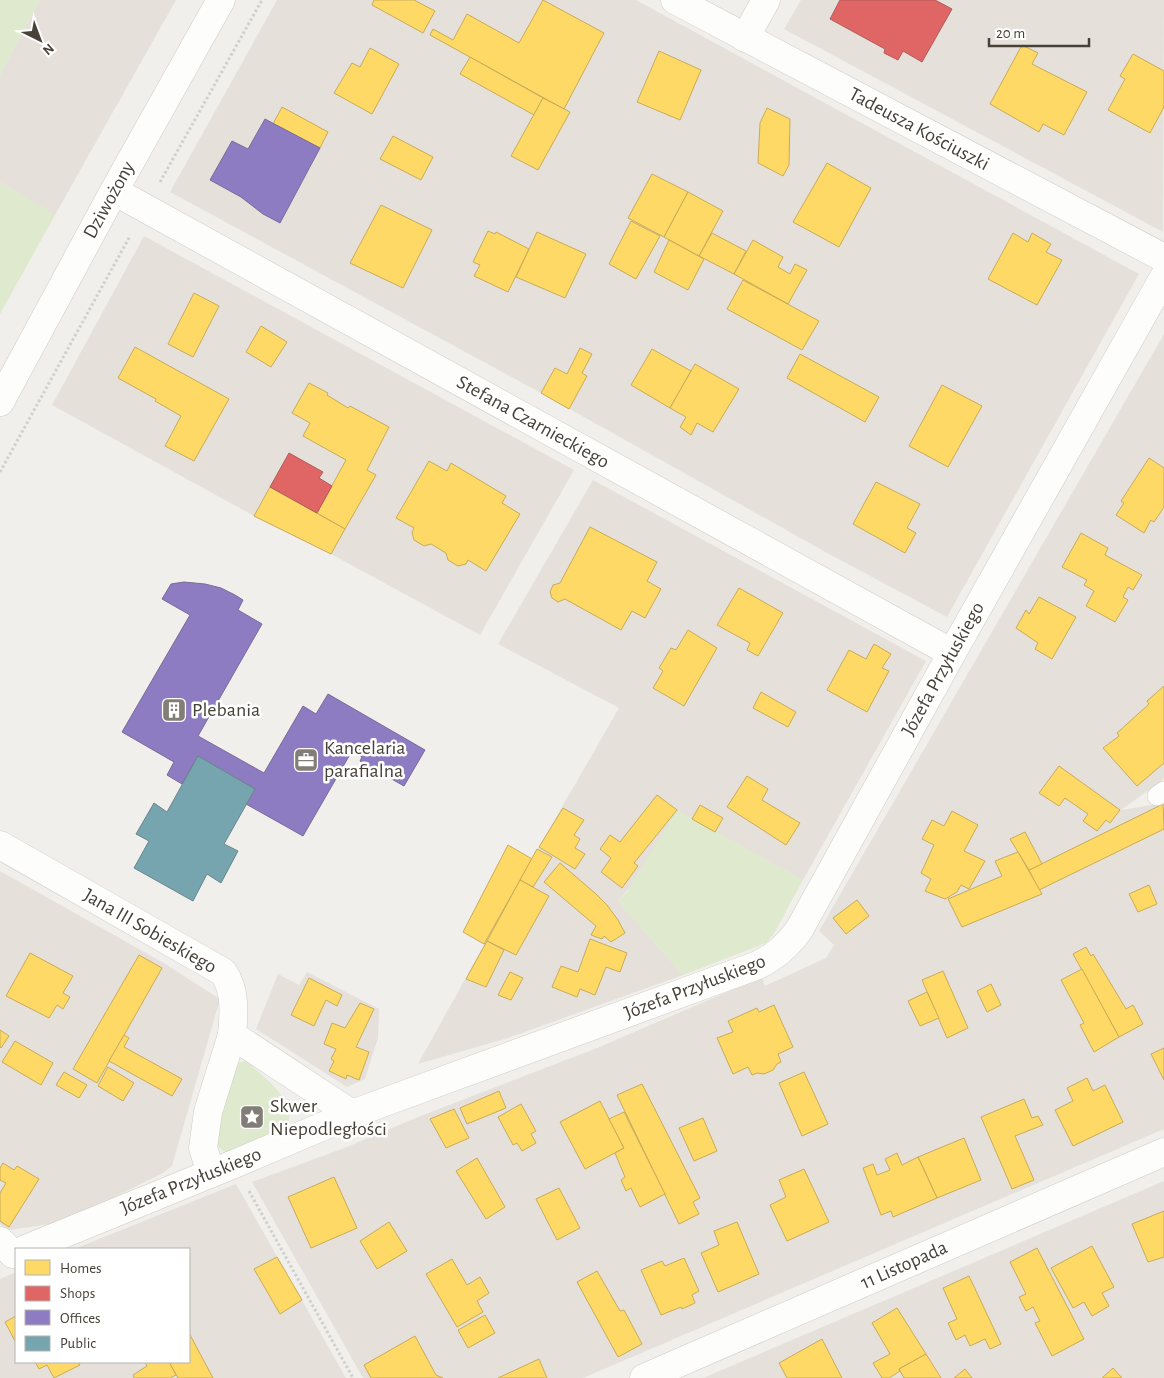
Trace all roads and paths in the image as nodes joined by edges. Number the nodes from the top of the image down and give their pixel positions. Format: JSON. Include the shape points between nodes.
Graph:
{"nodes":[{"id":1,"x":221,"y":0,"type":"edge"},
{"id":2,"x":675,"y":0,"type":"edge"},
{"id":3,"x":766,"y":0,"type":"edge"},
{"id":4,"x":745,"y":38,"type":"junction"},
{"id":5,"x":114,"y":191,"type":"junction"},
{"id":6,"x":1164,"y":258,"type":"edge"},
{"id":7,"x":1164,"y":277,"type":"edge"},
{"id":8,"x":0,"y":402,"type":"edge"},
{"id":9,"x":952,"y":653,"type":"junction"},
{"id":10,"x":0,"y":845,"type":"edge"},
{"id":11,"x":232,"y":1036,"type":"junction"},
{"id":12,"x":352,"y":1114,"type":"junction"},
{"id":13,"x":1164,"y":1152,"type":"edge"},
{"id":14,"x":222,"y":1169,"type":"junction"},
{"id":15,"x":21,"y":1248,"type":"edge"},
{"id":16,"x":353,"y":1378,"type":"edge"},
{"id":17,"x":644,"y":1378,"type":"edge"}],
"edges":[{"from":1,"to":5,"type":"street","name":"Dziwożony"},
{"from":2,"to":4,"type":"street","name":"Tadeusza Kościuszki"},
{"from":3,"to":4,"type":"street"},
{"from":4,"to":6,"type":"street","name":"Tadeusza Kościuszki"},
{"from":5,"to":8,"type":"street","name":"Dziwożony"},
{"from":5,"to":9,"type":"street","name":"Stefana Czarnieckiego"},
{"from":7,"to":9,"type":"street","name":"Józefa Przyłuskiego"},
{"from":9,"to":12,"type":"street","name":"Józefa Przyłuskiego","via":[[799,930],[774,956],[758,965]]},
{"from":10,"to":11,"type":"street","name":"Jana III Sobieskiego","via":[[224,972],[230,981],[234,1011]]},
{"from":11,"to":12,"type":"street"},
{"from":11,"to":14,"type":"street","name":"Jana III Sobieskiego","via":[[208,1112],[203,1148]]},
{"from":12,"to":14,"type":"street","name":"Józefa Przyłuskiego"},
{"from":13,"to":17,"type":"street","name":"11 Listopada"},
{"from":14,"to":15,"type":"street","name":"Józefa Przyłuskiego"},
{"from":14,"to":16,"type":"path"}]}
